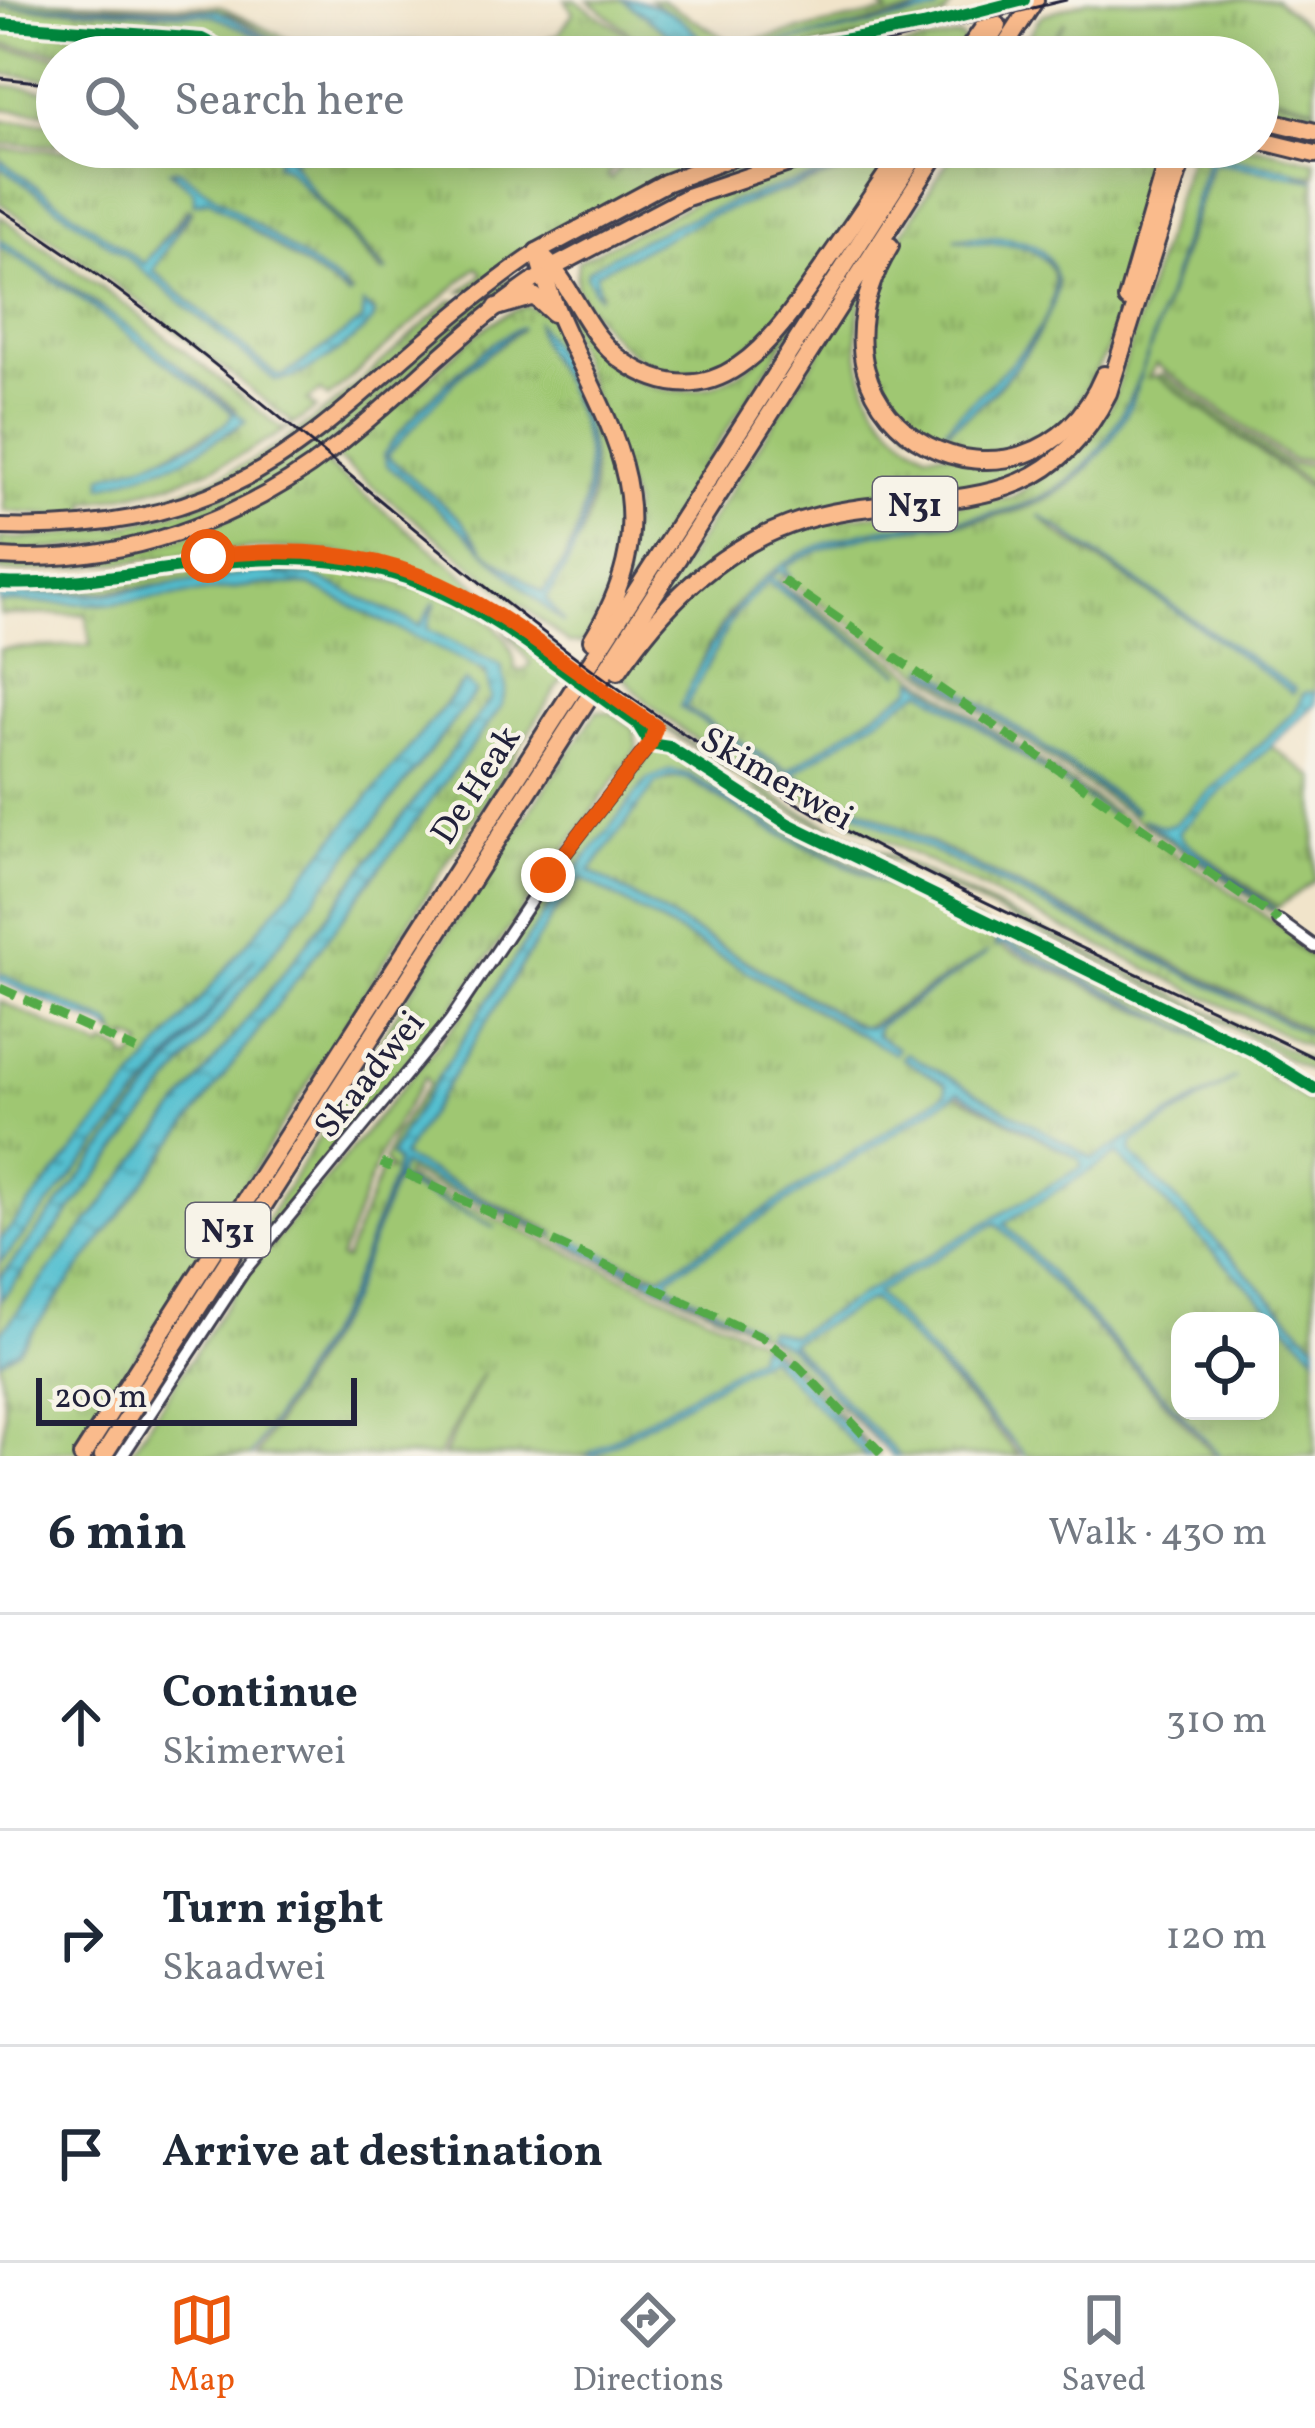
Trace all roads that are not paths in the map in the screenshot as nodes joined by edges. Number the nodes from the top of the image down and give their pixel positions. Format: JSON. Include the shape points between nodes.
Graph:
{"nodes":[{"id":1,"x":1003,"y":0,"type":"edge"},
{"id":2,"x":1015,"y":0,"type":"edge"},
{"id":3,"x":1035,"y":0,"type":"edge"},
{"id":4,"x":978,"y":36,"type":"edge"},
{"id":5,"x":992,"y":36,"type":"edge"},
{"id":6,"x":1012,"y":36,"type":"edge"},
{"id":7,"x":1279,"y":123,"type":"edge"},
{"id":8,"x":1315,"y":132,"type":"edge"},
{"id":9,"x":1279,"y":145,"type":"edge"},
{"id":10,"x":1315,"y":154,"type":"edge"},
{"id":11,"x":704,"y":168,"type":"edge"},
{"id":12,"x":773,"y":168,"type":"edge"},
{"id":13,"x":891,"y":168,"type":"edge"},
{"id":14,"x":908,"y":168,"type":"edge"},
{"id":15,"x":930,"y":168,"type":"edge"},
{"id":16,"x":933,"y":168,"type":"edge"},
{"id":17,"x":1161,"y":168,"type":"edge"},
{"id":18,"x":1165,"y":168,"type":"edge"},
{"id":19,"x":1179,"y":168,"type":"edge"},
{"id":20,"x":1160,"y":185,"type":"junction"},
{"id":21,"x":537,"y":253,"type":"junction"},
{"id":22,"x":548,"y":270,"type":"junction"},
{"id":23,"x":496,"y":307,"type":"junction"},
{"id":24,"x":578,"y":348,"type":"junction"},
{"id":25,"x":0,"y":527,"type":"edge"},
{"id":26,"x":0,"y":556,"type":"edge"},
{"id":27,"x":0,"y":583,"type":"edge"},
{"id":28,"x":650,"y":744,"type":"junction"},
{"id":29,"x":531,"y":772,"type":"junction"},
{"id":30,"x":1279,"y":921,"type":"dead end"},
{"id":31,"x":1315,"y":947,"type":"edge"},
{"id":32,"x":1315,"y":1089,"type":"edge"},
{"id":33,"x":82,"y":1456,"type":"edge"},
{"id":34,"x":103,"y":1456,"type":"edge"},
{"id":35,"x":122,"y":1456,"type":"edge"}],
"edges":[{"from":1,"to":4,"type":"highway"},
{"from":2,"to":5,"type":"highway"},
{"from":3,"to":6,"type":"highway"},
{"from":7,"to":8,"type":"highway"},
{"from":9,"to":10,"type":"highway"},
{"from":11,"to":21,"type":"highway"},
{"from":12,"to":22,"type":"highway","via":[[687,197]]},
{"from":13,"to":22,"type":"highway","via":[[785,325],[724,374],[666,381],[625,362]]},
{"from":14,"to":29,"type":"highway","name":"De Heak","number":"N31"},
{"from":15,"to":29,"type":"highway","name":"De Heak","number":"N31"},
{"from":16,"to":20,"type":"highway","number":"N31","via":[[870,285],[860,349],[868,383],[891,418],[924,445],[968,460],[1042,446],[1087,405],[1104,373]]},
{"from":17,"to":20,"type":"highway","number":"N31"},
{"from":18,"to":20,"type":"highway","number":"N31"},
{"from":19,"to":29,"type":"highway","number":"N31","via":[[1108,393],[1075,445],[1010,489],[814,518],[732,552],[664,609],[563,753]]},
{"from":21,"to":22,"type":"highway"},
{"from":21,"to":25,"type":"main road","via":[[319,435],[244,482],[140,517]]},
{"from":22,"to":23,"type":"main road"},
{"from":22,"to":24,"type":"highway","number":"N31"},
{"from":23,"to":24,"type":"highway","number":"N31","via":[[540,298]]},
{"from":23,"to":26,"type":"main road","via":[[337,446],[255,500],[111,550]]},
{"from":24,"to":29,"type":"highway","number":"N31","via":[[617,436],[629,524],[613,600],[542,724]]},
{"from":27,"to":28,"type":"street","name":"Skimerwei","bridge":true,"via":[[262,559],[346,564],[470,604],[637,723]]},
{"from":28,"to":32,"type":"street","name":"Skimerwei","via":[[669,747],[788,824],[1252,1050]]},
{"from":28,"to":35,"type":"street","name":"Skaadwei","via":[[440,1034],[243,1272]]},
{"from":29,"to":33,"type":"highway","name":"De Heak","number":"N31"},
{"from":29,"to":34,"type":"highway","name":"De Heak","number":"N31"},
{"from":30,"to":31,"type":"street"}]}
